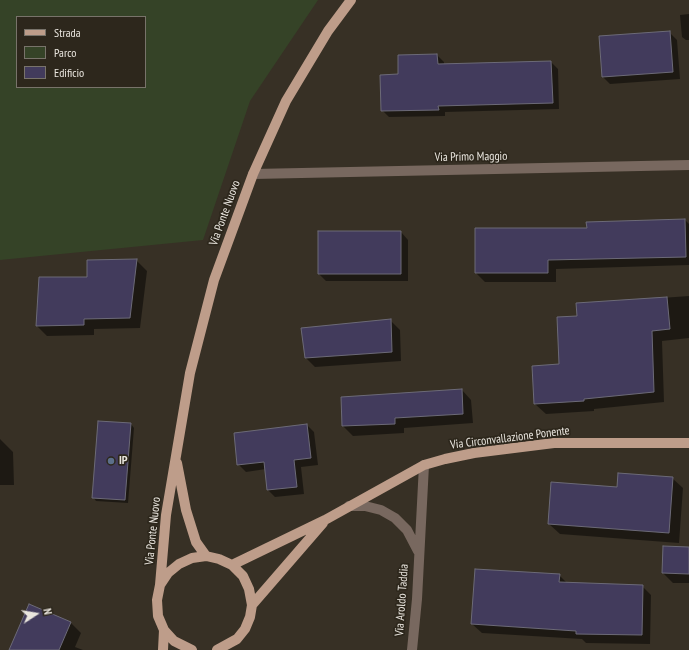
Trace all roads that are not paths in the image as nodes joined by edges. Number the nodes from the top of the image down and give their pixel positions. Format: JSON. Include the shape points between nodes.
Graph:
{"nodes":[{"id":1,"x":351,"y":0,"type":"edge"},
{"id":2,"x":689,"y":165,"type":"edge"},
{"id":3,"x":253,"y":174,"type":"junction"},
{"id":4,"x":689,"y":443,"type":"edge"},
{"id":5,"x":176,"y":455,"type":"junction"},
{"id":6,"x":424,"y":465,"type":"junction"},
{"id":7,"x":349,"y":506,"type":"junction"},
{"id":8,"x":325,"y":520,"type":"junction"},
{"id":9,"x":418,"y":551,"type":"junction"},
{"id":10,"x":206,"y":556,"type":"junction"},
{"id":11,"x":232,"y":565,"type":"junction"},
{"id":12,"x":160,"y":585,"type":"junction"},
{"id":13,"x":252,"y":604,"type":"junction"},
{"id":14,"x":164,"y":630,"type":"junction"},
{"id":15,"x":163,"y":650,"type":"edge"},
{"id":16,"x":192,"y":650,"type":"edge"},
{"id":17,"x":217,"y":650,"type":"edge"},
{"id":18,"x":412,"y":650,"type":"edge"}],
"edges":[{"from":1,"to":3,"type":"main road","name":"Via Ponte Nuovo","via":[[328,31],[286,101]]},
{"from":2,"to":3,"type":"street","name":"Via Primo Maggio"},
{"from":3,"to":5,"type":"main road","name":"Via Ponte Nuovo","via":[[214,280],[190,373]]},
{"from":4,"to":6,"type":"main road","name":"Via Circonvallazione Ponente","via":[[554,443],[474,453]]},
{"from":5,"to":10,"type":"main road","name":"Via Ponte Nuovo","via":[[186,510],[196,542]]},
{"from":5,"to":12,"type":"main road","name":"Via Ponte Nuovo","via":[[166,515]]},
{"from":6,"to":7,"type":"main road","name":"Via Circonvallazione Ponente"},
{"from":6,"to":9,"type":"street","name":"Via Aroldo Taddia"},
{"from":7,"to":8,"type":"main road","name":"Via Circonvallazione Ponente"},
{"from":7,"to":9,"type":"street","name":"Via Aroldo Taddia","via":[[381,510],[395,518],[406,530]]},
{"from":8,"to":11,"type":"main road","name":"Via Circonvallazione Ponente"},
{"from":8,"to":13,"type":"main road","name":"Via Circonvallazione Ponente"},
{"from":9,"to":18,"type":"street","name":"Via Aroldo Taddia"},
{"from":10,"to":11,"type":"main road"},
{"from":10,"to":12,"type":"main road","via":[[192,558],[179,564],[168,573]]},
{"from":11,"to":13,"type":"main road","via":[[249,589]]},
{"from":12,"to":14,"type":"main road","name":"Via Ponte Nuovo","via":[[157,600],[158,616]]},
{"from":13,"to":17,"type":"main road","via":[[250,617],[241,634]]},
{"from":14,"to":15,"type":"main road"},
{"from":14,"to":16,"type":"main road","via":[[174,641]]}]}
